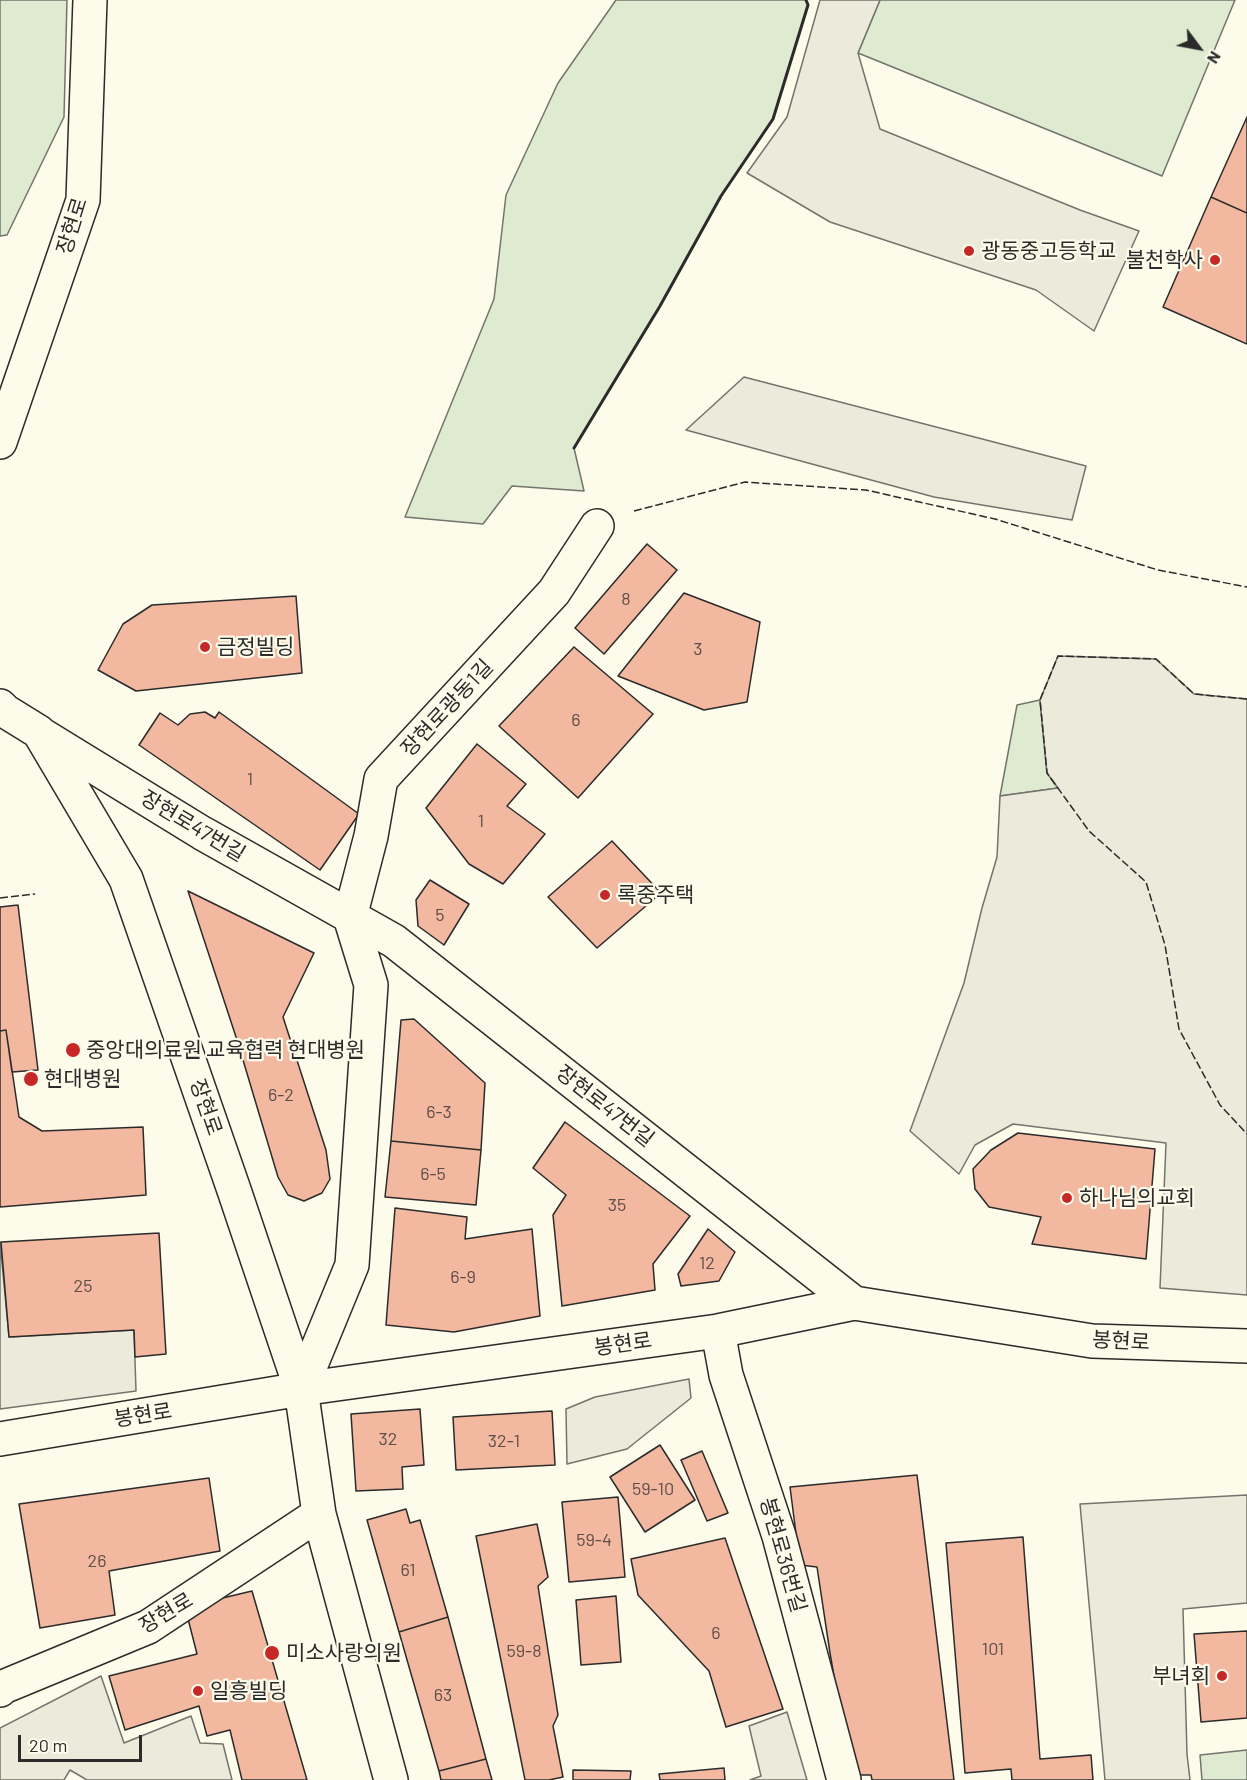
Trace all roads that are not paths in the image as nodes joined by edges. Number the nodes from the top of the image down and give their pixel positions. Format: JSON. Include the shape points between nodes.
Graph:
{"nodes":[{"id":1,"x":90,"y":0,"type":"edge"},
{"id":2,"x":0,"y":442,"type":"edge"},
{"id":3,"x":597,"y":526,"type":"dead end"},
{"id":4,"x":0,"y":706,"type":"edge"},
{"id":5,"x":39,"y":732,"type":"junction"},
{"id":6,"x":350,"y":917,"type":"junction"},
{"id":7,"x":854,"y":1303,"type":"junction"},
{"id":8,"x":718,"y":1331,"type":"junction"},
{"id":9,"x":1247,"y":1346,"type":"edge"},
{"id":10,"x":301,"y":1389,"type":"junction"},
{"id":11,"x":0,"y":1439,"type":"edge"},
{"id":12,"x":319,"y":1514,"type":"junction"},
{"id":13,"x":0,"y":1690,"type":"edge"},
{"id":14,"x":391,"y":1780,"type":"edge"},
{"id":15,"x":844,"y":1780,"type":"edge"}],
"edges":[{"from":1,"to":2,"type":"street","name":"장현로","via":[[82,200]]},
{"from":3,"to":6,"type":"street","name":"장현로광동1길","via":[[554,592],[381,779]]},
{"from":4,"to":5,"type":"street","name":"장현로"},
{"from":5,"to":6,"type":"street","name":"장현로47번길","via":[[202,833]]},
{"from":5,"to":10,"type":"street","name":"장현로","via":[[126,879]]},
{"from":6,"to":7,"type":"street","name":"장현로47번길","via":[[394,941]]},
{"from":6,"to":10,"type":"street","via":[[371,986],[352,1265]]},
{"from":7,"to":8,"type":"street","name":"봉현로"},
{"from":7,"to":9,"type":"street","name":"봉현로","via":[[1092,1341]]},
{"from":8,"to":10,"type":"street","name":"봉현로"},
{"from":8,"to":15,"type":"street","name":"봉현로36번길","via":[[726,1376],[779,1536]]},
{"from":10,"to":11,"type":"street","name":"봉현로"},
{"from":10,"to":12,"type":"street","name":"장현로"},
{"from":12,"to":13,"type":"street","name":"장현로","via":[[148,1627]]},
{"from":12,"to":14,"type":"street","name":"장현로"}]}
